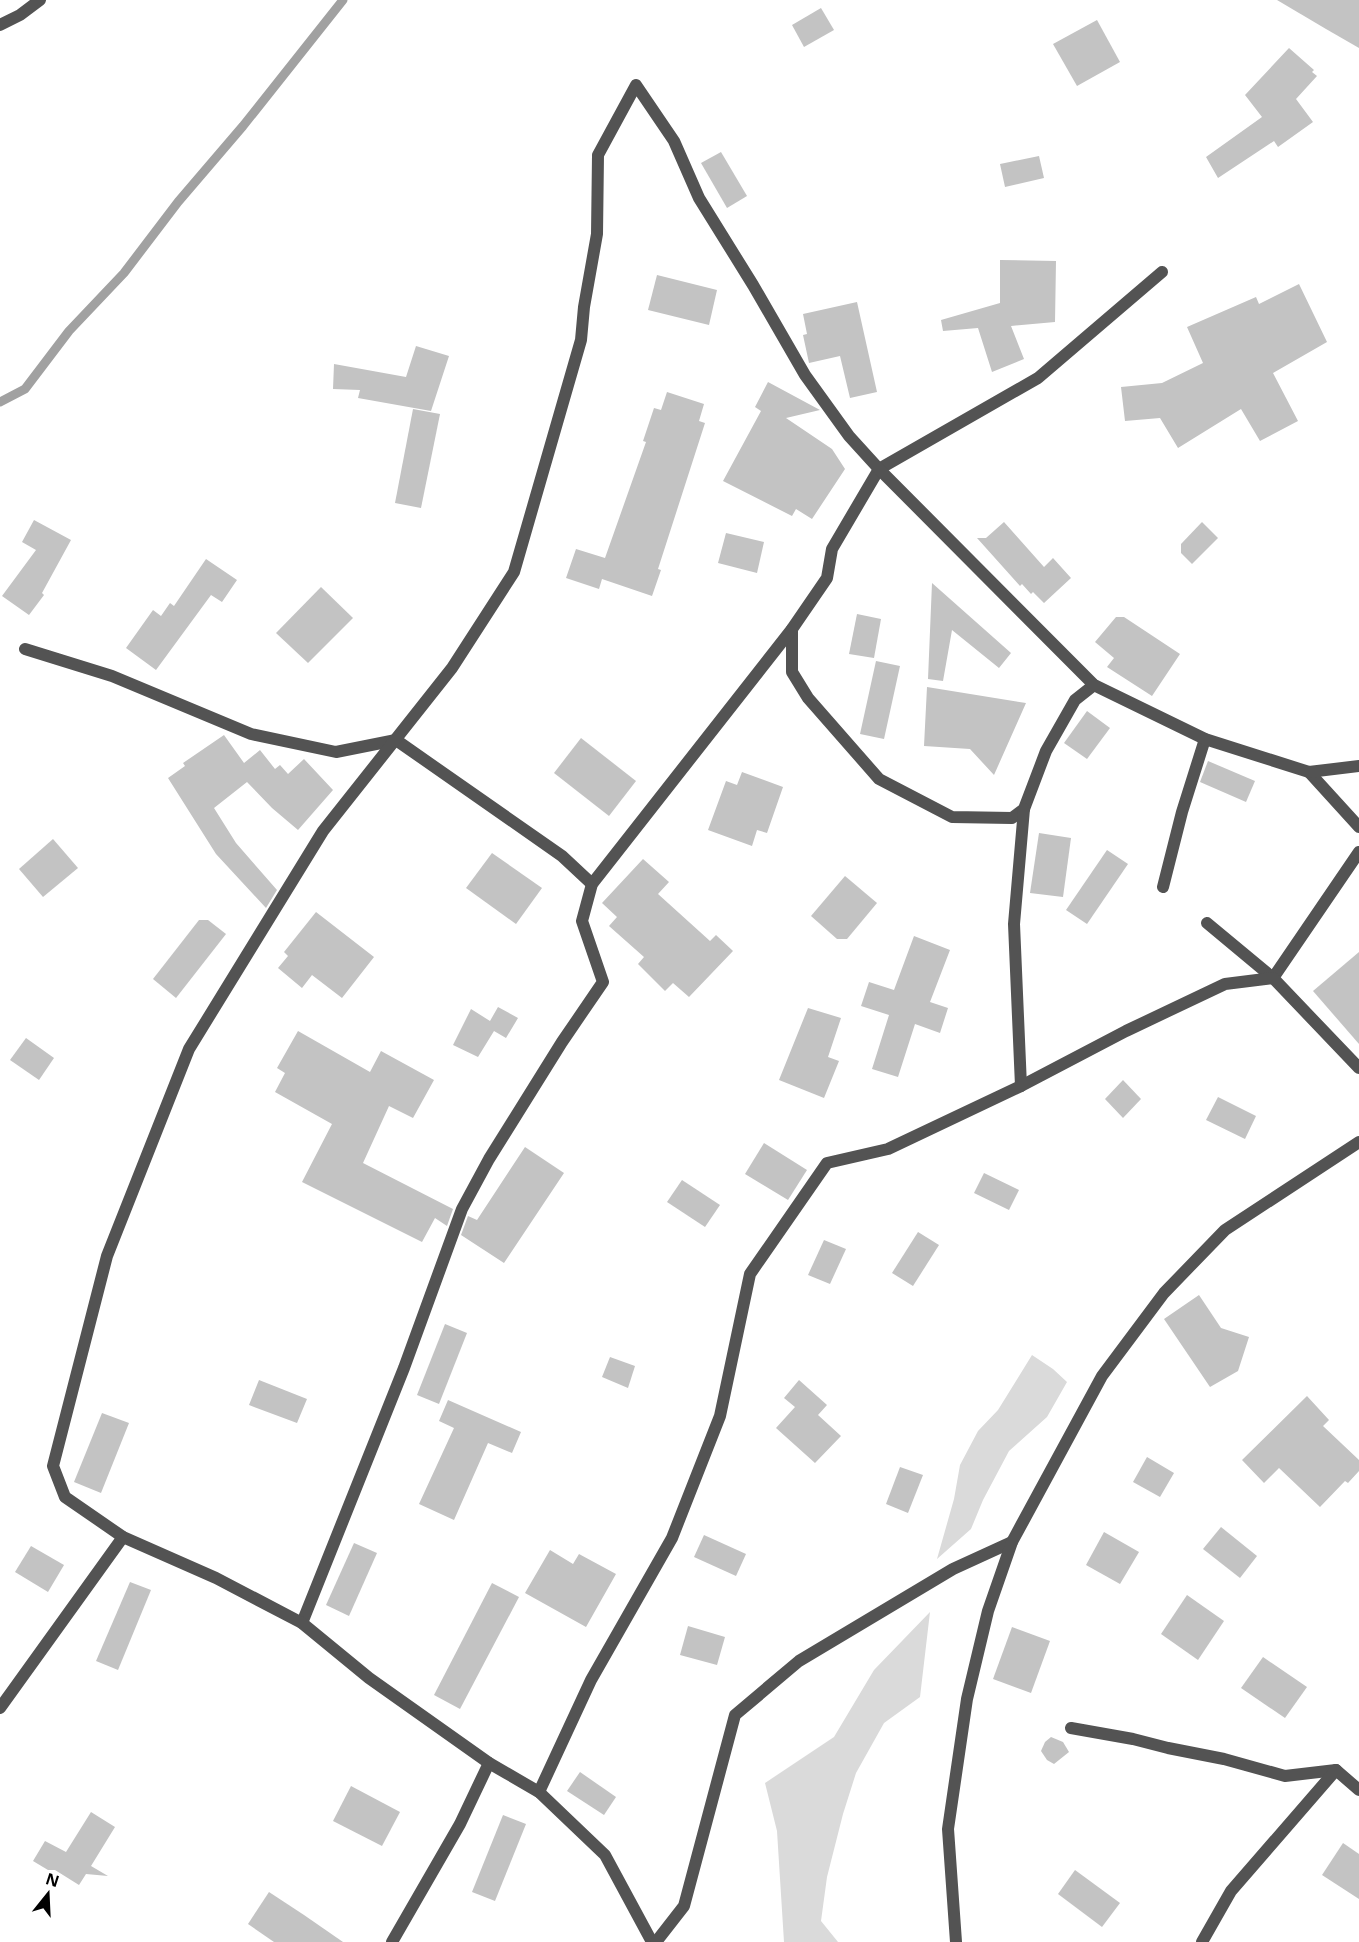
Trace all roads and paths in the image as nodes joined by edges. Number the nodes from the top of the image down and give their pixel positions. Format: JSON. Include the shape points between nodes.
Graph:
{"nodes":[{"id":1,"x":40,"y":0,"type":"edge"},
{"id":2,"x":0,"y":25,"type":"edge"},
{"id":3,"x":1162,"y":272,"type":"dead end"},
{"id":4,"x":879,"y":470,"type":"junction"},
{"id":5,"x":792,"y":629,"type":"junction"},
{"id":6,"x":25,"y":649,"type":"dead end"},
{"id":7,"x":1094,"y":685,"type":"junction"},
{"id":8,"x":1205,"y":739,"type":"junction"},
{"id":9,"x":396,"y":740,"type":"junction"},
{"id":10,"x":1359,"y":766,"type":"edge"},
{"id":11,"x":1309,"y":772,"type":"junction"},
{"id":12,"x":1024,"y":810,"type":"junction"},
{"id":13,"x":1359,"y":827,"type":"edge"},
{"id":14,"x":1359,"y":852,"type":"edge"},
{"id":15,"x":592,"y":884,"type":"junction"},
{"id":16,"x":1163,"y":887,"type":"dead end"},
{"id":17,"x":1207,"y":923,"type":"dead end"},
{"id":18,"x":1273,"y":978,"type":"junction"},
{"id":19,"x":1359,"y":1068,"type":"edge"},
{"id":20,"x":1021,"y":1086,"type":"junction"},
{"id":21,"x":1359,"y":1142,"type":"edge"},
{"id":22,"x":123,"y":1536,"type":"junction"},
{"id":23,"x":1011,"y":1542,"type":"junction"},
{"id":24,"x":303,"y":1623,"type":"junction"},
{"id":25,"x":0,"y":1708,"type":"edge"},
{"id":26,"x":1071,"y":1728,"type":"dead end"},
{"id":27,"x":489,"y":1763,"type":"junction"},
{"id":28,"x":1335,"y":1770,"type":"junction"},
{"id":29,"x":1359,"y":1790,"type":"edge"},
{"id":30,"x":539,"y":1792,"type":"junction"},
{"id":31,"x":392,"y":1942,"type":"edge"},
{"id":32,"x":654,"y":1942,"type":"edge"},
{"id":33,"x":956,"y":1942,"type":"edge"},
{"id":34,"x":1202,"y":1942,"type":"edge"}],
"edges":[{"from":1,"to":2,"type":"street"},
{"from":3,"to":4,"type":"street","via":[[1038,378]]},
{"from":4,"to":5,"type":"street","via":[[831,549],[826,578]]},
{"from":4,"to":7,"type":"street"},
{"from":4,"to":9,"type":"street","via":[[805,375],[699,198],[674,141],[636,85],[598,155],[597,234],[581,340],[514,572],[452,669]]},
{"from":5,"to":12,"type":"street","via":[[792,672],[808,698],[879,779],[952,817],[1012,818]]},
{"from":5,"to":15,"type":"street"},
{"from":6,"to":9,"type":"street","via":[[112,676],[251,734],[336,752]]},
{"from":7,"to":8,"type":"street"},
{"from":7,"to":12,"type":"street","via":[[1075,700],[1046,751]]},
{"from":8,"to":11,"type":"street"},
{"from":8,"to":16,"type":"street"},
{"from":9,"to":15,"type":"street","via":[[562,856]]},
{"from":9,"to":22,"type":"street","via":[[323,831],[189,1048],[107,1256],[53,1466],[65,1497]]},
{"from":10,"to":11,"type":"street"},
{"from":11,"to":13,"type":"street"},
{"from":12,"to":20,"type":"street","via":[[1014,924]]},
{"from":14,"to":18,"type":"street"},
{"from":15,"to":24,"type":"street","via":[[582,921],[603,982],[489,1159],[462,1209]]},
{"from":17,"to":18,"type":"street"},
{"from":18,"to":19,"type":"street"},
{"from":18,"to":20,"type":"street","via":[[1225,984]]},
{"from":20,"to":30,"type":"street","via":[[888,1149],[827,1163],[750,1274],[720,1416],[676,1527],[591,1680]]},
{"from":21,"to":23,"type":"street","via":[[1225,1230],[1164,1293],[1102,1376]]},
{"from":22,"to":24,"type":"street"},
{"from":22,"to":25,"type":"street"},
{"from":23,"to":32,"type":"street","via":[[953,1569],[799,1660],[735,1715],[684,1906]]},
{"from":23,"to":33,"type":"street","via":[[988,1611],[967,1699],[948,1829]]},
{"from":24,"to":27,"type":"street","via":[[369,1678]]},
{"from":26,"to":28,"type":"street","via":[[1224,1759],[1286,1776]]},
{"from":27,"to":30,"type":"street"},
{"from":27,"to":31,"type":"street","via":[[460,1824]]},
{"from":28,"to":29,"type":"street"},
{"from":28,"to":34,"type":"street","via":[[1231,1891]]},
{"from":30,"to":32,"type":"street","via":[[605,1855]]}]}
